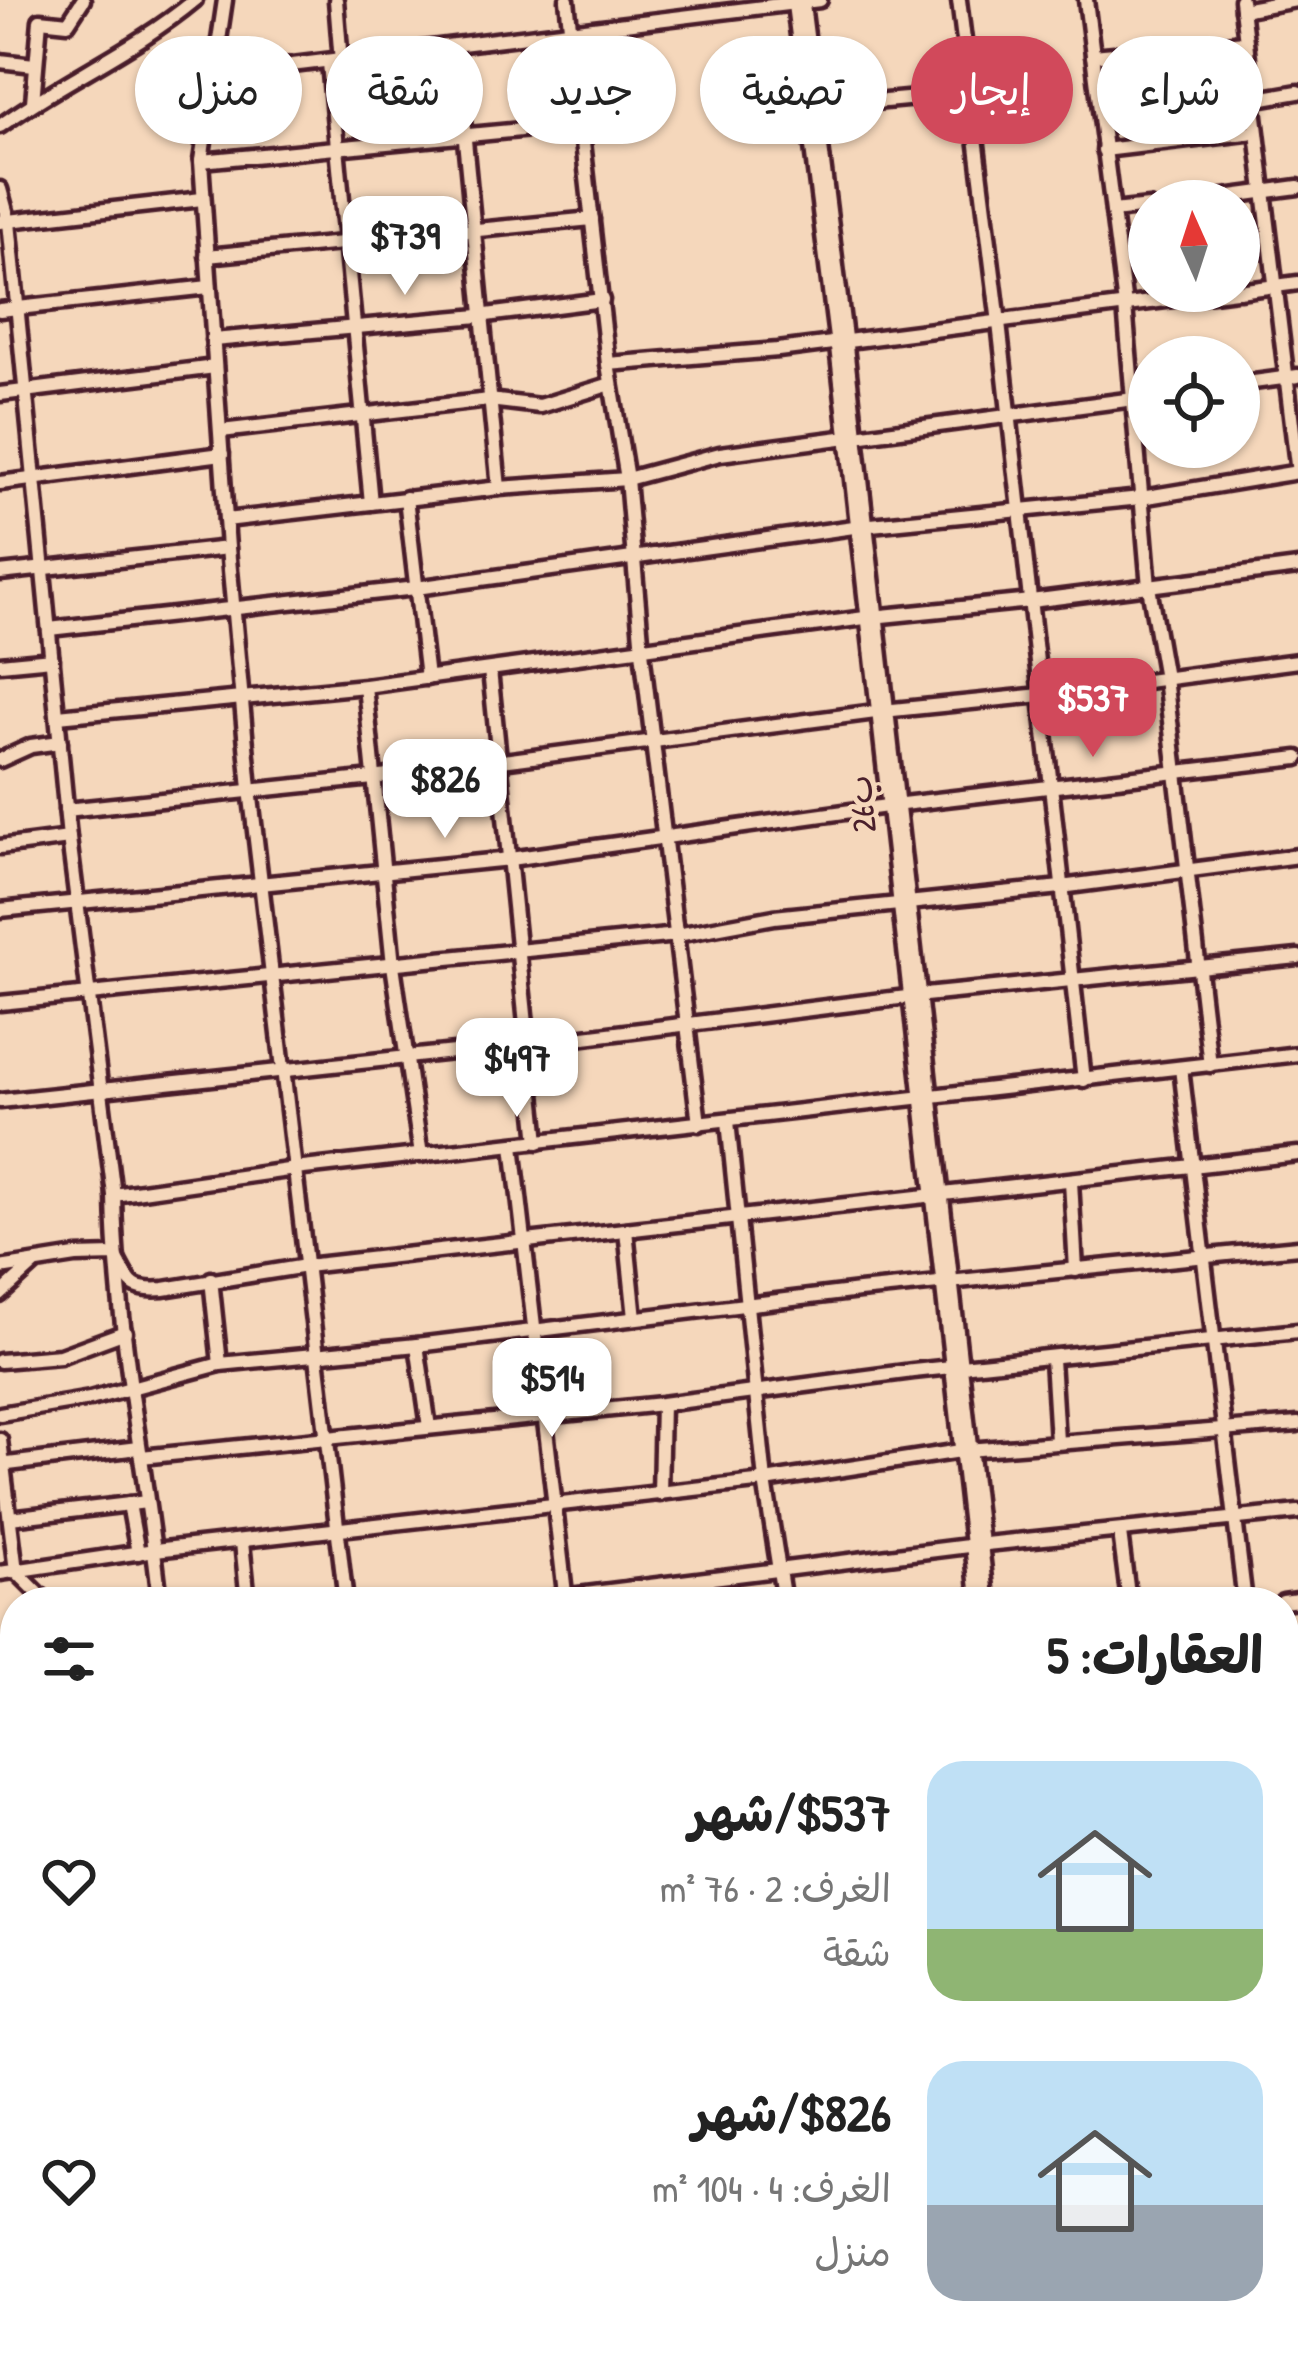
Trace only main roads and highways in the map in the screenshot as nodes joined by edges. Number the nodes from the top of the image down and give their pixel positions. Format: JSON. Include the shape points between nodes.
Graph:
{"nodes":[{"id":1,"x":805,"y":1,"type":"edge"},
{"id":2,"x":981,"y":1587,"type":"edge"}],
"edges":[{"from":1,"to":2,"type":"highway","name":"26ب"}]}
